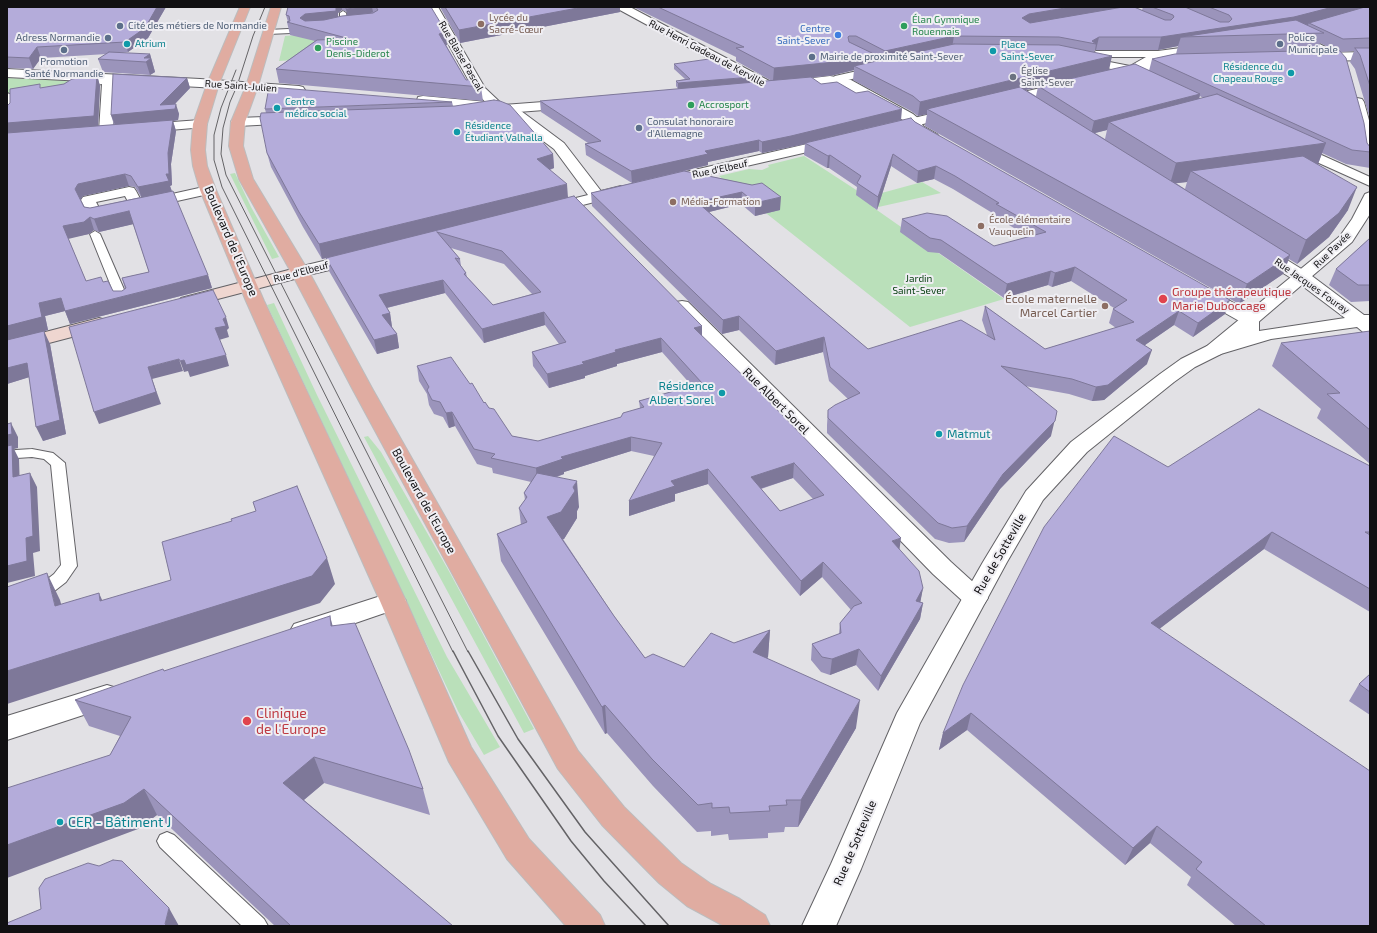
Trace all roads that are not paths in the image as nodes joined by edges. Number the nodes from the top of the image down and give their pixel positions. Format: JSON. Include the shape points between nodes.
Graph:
{"nodes":[{"id":1,"x":245,"y":7,"type":"edge"},
{"id":2,"x":276,"y":7,"type":"edge"},
{"id":3,"x":433,"y":7,"type":"edge"},
{"id":4,"x":622,"y":7,"type":"edge"},
{"id":5,"x":343,"y":13,"type":"dead end"},
{"id":6,"x":352,"y":24,"type":"edge"},
{"id":7,"x":344,"y":25,"type":"junction"},
{"id":8,"x":326,"y":29,"type":"edge"},
{"id":9,"x":1307,"y":29,"type":"edge"},
{"id":10,"x":288,"y":31,"type":"edge"},
{"id":11,"x":268,"y":32,"type":"junction"},
{"id":12,"x":1210,"y":47,"type":"edge"},
{"id":13,"x":1159,"y":54,"type":"junction"},
{"id":14,"x":1370,"y":56,"type":"edge"},
{"id":15,"x":1302,"y":57,"type":"edge"},
{"id":16,"x":1338,"y":57,"type":"junction"},
{"id":17,"x":869,"y":61,"type":"edge"},
{"id":18,"x":1192,"y":62,"type":"edge"},
{"id":19,"x":887,"y":67,"type":"joint"},
{"id":20,"x":1348,"y":69,"type":"edge"},
{"id":21,"x":1132,"y":70,"type":"junction"},
{"id":22,"x":7,"y":73,"type":"edge"},
{"id":23,"x":1105,"y":76,"type":"edge"},
{"id":24,"x":109,"y":79,"type":"junction"},
{"id":25,"x":1156,"y":82,"type":"edge"},
{"id":26,"x":1078,"y":83,"type":"edge"},
{"id":27,"x":212,"y":84,"type":"junction"},
{"id":28,"x":252,"y":86,"type":"junction"},
{"id":29,"x":770,"y":87,"type":"junction"},
{"id":30,"x":830,"y":87,"type":"junction"},
{"id":31,"x":54,"y":88,"type":"edge"},
{"id":32,"x":747,"y":89,"type":"edge"},
{"id":33,"x":1354,"y":90,"type":"edge"},
{"id":34,"x":314,"y":92,"type":"edge"},
{"id":35,"x":843,"y":92,"type":"edge"},
{"id":36,"x":23,"y":93,"type":"edge"},
{"id":37,"x":7,"y":95,"type":"edge"},
{"id":38,"x":872,"y":97,"type":"junction"},
{"id":39,"x":1020,"y":97,"type":"junction"},
{"id":40,"x":413,"y":99,"type":"edge"},
{"id":41,"x":856,"y":100,"type":"edge"},
{"id":42,"x":585,"y":103,"type":"edge"},
{"id":43,"x":991,"y":104,"type":"edge"},
{"id":44,"x":1033,"y":105,"type":"edge"},
{"id":45,"x":502,"y":108,"type":"junction"},
{"id":46,"x":969,"y":109,"type":"edge"},
{"id":47,"x":9,"y":114,"type":"edge"},
{"id":48,"x":441,"y":115,"type":"edge"},
{"id":49,"x":306,"y":120,"type":"edge"},
{"id":50,"x":238,"y":122,"type":"junction"},
{"id":51,"x":914,"y":122,"type":"junction"},
{"id":52,"x":200,"y":124,"type":"junction"},
{"id":53,"x":133,"y":129,"type":"edge"},
{"id":54,"x":874,"y":132,"type":"edge"},
{"id":55,"x":91,"y":133,"type":"edge"},
{"id":56,"x":1369,"y":137,"type":"edge"},
{"id":57,"x":844,"y":139,"type":"edge"},
{"id":58,"x":1283,"y":141,"type":"edge"},
{"id":59,"x":942,"y":143,"type":"edge"},
{"id":60,"x":1370,"y":158,"type":"edge"},
{"id":61,"x":1337,"y":167,"type":"junction"},
{"id":62,"x":1314,"y":170,"type":"edge"},
{"id":63,"x":1370,"y":182,"type":"edge"},
{"id":64,"x":653,"y":184,"type":"edge"},
{"id":65,"x":634,"y":188,"type":"edge"},
{"id":66,"x":208,"y":190,"type":"junction"},
{"id":67,"x":597,"y":197,"type":"junction"},
{"id":68,"x":1370,"y":197,"type":"edge"},
{"id":69,"x":138,"y":206,"type":"edge"},
{"id":70,"x":532,"y":213,"type":"edge"},
{"id":71,"x":95,"y":234,"type":"edge"},
{"id":72,"x":1245,"y":242,"type":"edge"},
{"id":73,"x":373,"y":253,"type":"edge"},
{"id":74,"x":300,"y":272,"type":"junction"},
{"id":75,"x":1302,"y":278,"type":"junction"},
{"id":76,"x":1187,"y":284,"type":"edge"},
{"id":77,"x":250,"y":285,"type":"junction"},
{"id":78,"x":670,"y":295,"type":"edge"},
{"id":79,"x":174,"y":305,"type":"edge"},
{"id":80,"x":122,"y":314,"type":"joint"},
{"id":81,"x":1367,"y":323,"type":"edge"},
{"id":82,"x":1250,"y":330,"type":"junction"},
{"id":83,"x":7,"y":348,"type":"edge"},
{"id":84,"x":7,"y":457,"type":"edge"},
{"id":85,"x":975,"y":598,"type":"junction"},
{"id":86,"x":393,"y":601,"type":"junction"},
{"id":87,"x":7,"y":607,"type":"edge"},
{"id":88,"x":284,"y":638,"type":"edge"},
{"id":89,"x":132,"y":687,"type":"edge"},
{"id":90,"x":7,"y":728,"type":"edge"},
{"id":91,"x":167,"y":841,"type":"dead end"},
{"id":92,"x":257,"y":926,"type":"edge"},
{"id":93,"x":588,"y":926,"type":"edge"},
{"id":94,"x":753,"y":926,"type":"edge"},
{"id":95,"x":820,"y":926,"type":"edge"}],
"edges":[{"from":1,"to":27,"type":"main road","name":"Boulevard de l'Europe"},
{"from":2,"to":11,"type":"main road","name":"Boulevard de l'Europe"},
{"from":3,"to":45,"type":"street","name":"Rue Blaise Pascal","via":[[480,90]]},
{"from":4,"to":29,"type":"street","name":"Rue Henri Gadeau de Kerville"},
{"from":5,"to":7,"type":"lane"},
{"from":6,"to":7,"type":"lane"},
{"from":7,"to":8,"type":"lane"},
{"from":9,"to":16,"type":"street","via":[[1287,34]]},
{"from":10,"to":11,"type":"lane"},
{"from":11,"to":28,"type":"main road","name":"Boulevard de l'Europe"},
{"from":12,"to":13,"type":"street"},
{"from":13,"to":21,"type":"street"},
{"from":13,"to":21,"type":"street","via":[[1072,56]]},
{"from":14,"to":16,"type":"street"},
{"from":15,"to":16,"type":"street"},
{"from":16,"to":20,"type":"street"},
{"from":17,"to":19,"type":"lane"},
{"from":18,"to":21,"type":"street","via":[[1165,63]]},
{"from":19,"to":30,"type":"street","via":[[839,78]]},
{"from":21,"to":23,"type":"street"},
{"from":21,"to":25,"type":"street"},
{"from":22,"to":24,"type":"street","name":"Rue Saint-Julien"},
{"from":24,"to":27,"type":"street","name":"Rue Saint-Julien"},
{"from":24,"to":31,"type":"street"},
{"from":24,"to":55,"type":"street","via":[[112,131]]},
{"from":26,"to":39,"type":"street"},
{"from":27,"to":28,"type":"street","name":"Rue Saint-Julien"},
{"from":27,"to":52,"type":"main road","name":"Boulevard de l'Europe"},
{"from":28,"to":34,"type":"street","name":"Rue Saint-Julien"},
{"from":28,"to":50,"type":"main road","name":"Boulevard de l'Europe"},
{"from":29,"to":30,"type":"street","via":[[810,82]]},
{"from":29,"to":32,"type":"street"},
{"from":30,"to":35,"type":"lane"},
{"from":30,"to":38,"type":"street","via":[[847,83]]},
{"from":33,"to":56,"type":"street"},
{"from":36,"to":37,"type":"street"},
{"from":37,"to":47,"type":"lane"},
{"from":38,"to":41,"type":"lane"},
{"from":38,"to":51,"type":"street"},
{"from":39,"to":43,"type":"street"},
{"from":39,"to":44,"type":"street"},
{"from":40,"to":45,"type":"street"},
{"from":42,"to":45,"type":"street"},
{"from":45,"to":48,"type":"street"},
{"from":45,"to":67,"type":"street","name":"Rue Blaise Pascal","via":[[519,115],[559,146]]},
{"from":46,"to":51,"type":"street"},
{"from":49,"to":50,"type":"street"},
{"from":50,"to":74,"type":"main road","name":"Boulevard de l'Europe","via":[[236,146],[246,179]]},
{"from":51,"to":54,"type":"street"},
{"from":51,"to":59,"type":"street","via":[[918,129]]},
{"from":52,"to":53,"type":"street"},
{"from":52,"to":66,"type":"main road","name":"Boulevard de l'Europe","via":[[198,150]]},
{"from":56,"to":60,"type":"street"},
{"from":57,"to":64,"type":"street","name":"Rue d'Elbeuf"},
{"from":58,"to":61,"type":"street"},
{"from":61,"to":62,"type":"street"},
{"from":61,"to":63,"type":"street"},
{"from":65,"to":67,"type":"street"},
{"from":66,"to":69,"type":"street"},
{"from":66,"to":77,"type":"main road","name":"Boulevard de l'Europe"},
{"from":67,"to":70,"type":"street","via":[[584,208]]},
{"from":68,"to":75,"type":"street","name":"Rue Pavée","via":[[1360,219],[1346,239]]},
{"from":71,"to":80,"type":"lane"},
{"from":72,"to":75,"type":"street","name":"Rue Jacques Fouray"},
{"from":73,"to":74,"type":"street","name":"Rue d'Elbeuf"},
{"from":74,"to":77,"type":"main road","name":"Rue d'Elbeuf"},
{"from":74,"to":94,"type":"main road","name":"Boulevard de l'Europe","via":[[568,760],[613,816],[670,873],[699,895]]},
{"from":75,"to":81,"type":"street","name":"Rue Jacques Fouray"},
{"from":75,"to":82,"type":"street"},
{"from":76,"to":82,"type":"street"},
{"from":77,"to":79,"type":"main road","name":"Rue d'Elbeuf"},
{"from":77,"to":86,"type":"main road","name":"Boulevard de l'Europe"},
{"from":78,"to":85,"type":"street","name":"Rue Albert Sorel"},
{"from":80,"to":83,"type":"main road"},
{"from":81,"to":82,"type":"street","name":"Rue de Sotteville","via":[[1269,334]]},
{"from":82,"to":85,"type":"street","name":"Rue de Sotteville","via":[[1188,363],[1079,446],[1034,496]]},
{"from":84,"to":87,"type":"lane","via":[[32,454],[48,456],[58,463],[69,566],[60,578],[42,592]]},
{"from":85,"to":95,"type":"street","name":"Rue de Sotteville","via":[[907,720]]},
{"from":86,"to":88,"type":"street"},
{"from":86,"to":93,"type":"main road","name":"Boulevard de l'Europe","via":[[459,753],[518,849]]},
{"from":89,"to":90,"type":"street"},
{"from":91,"to":92,"type":"lane"}]}
